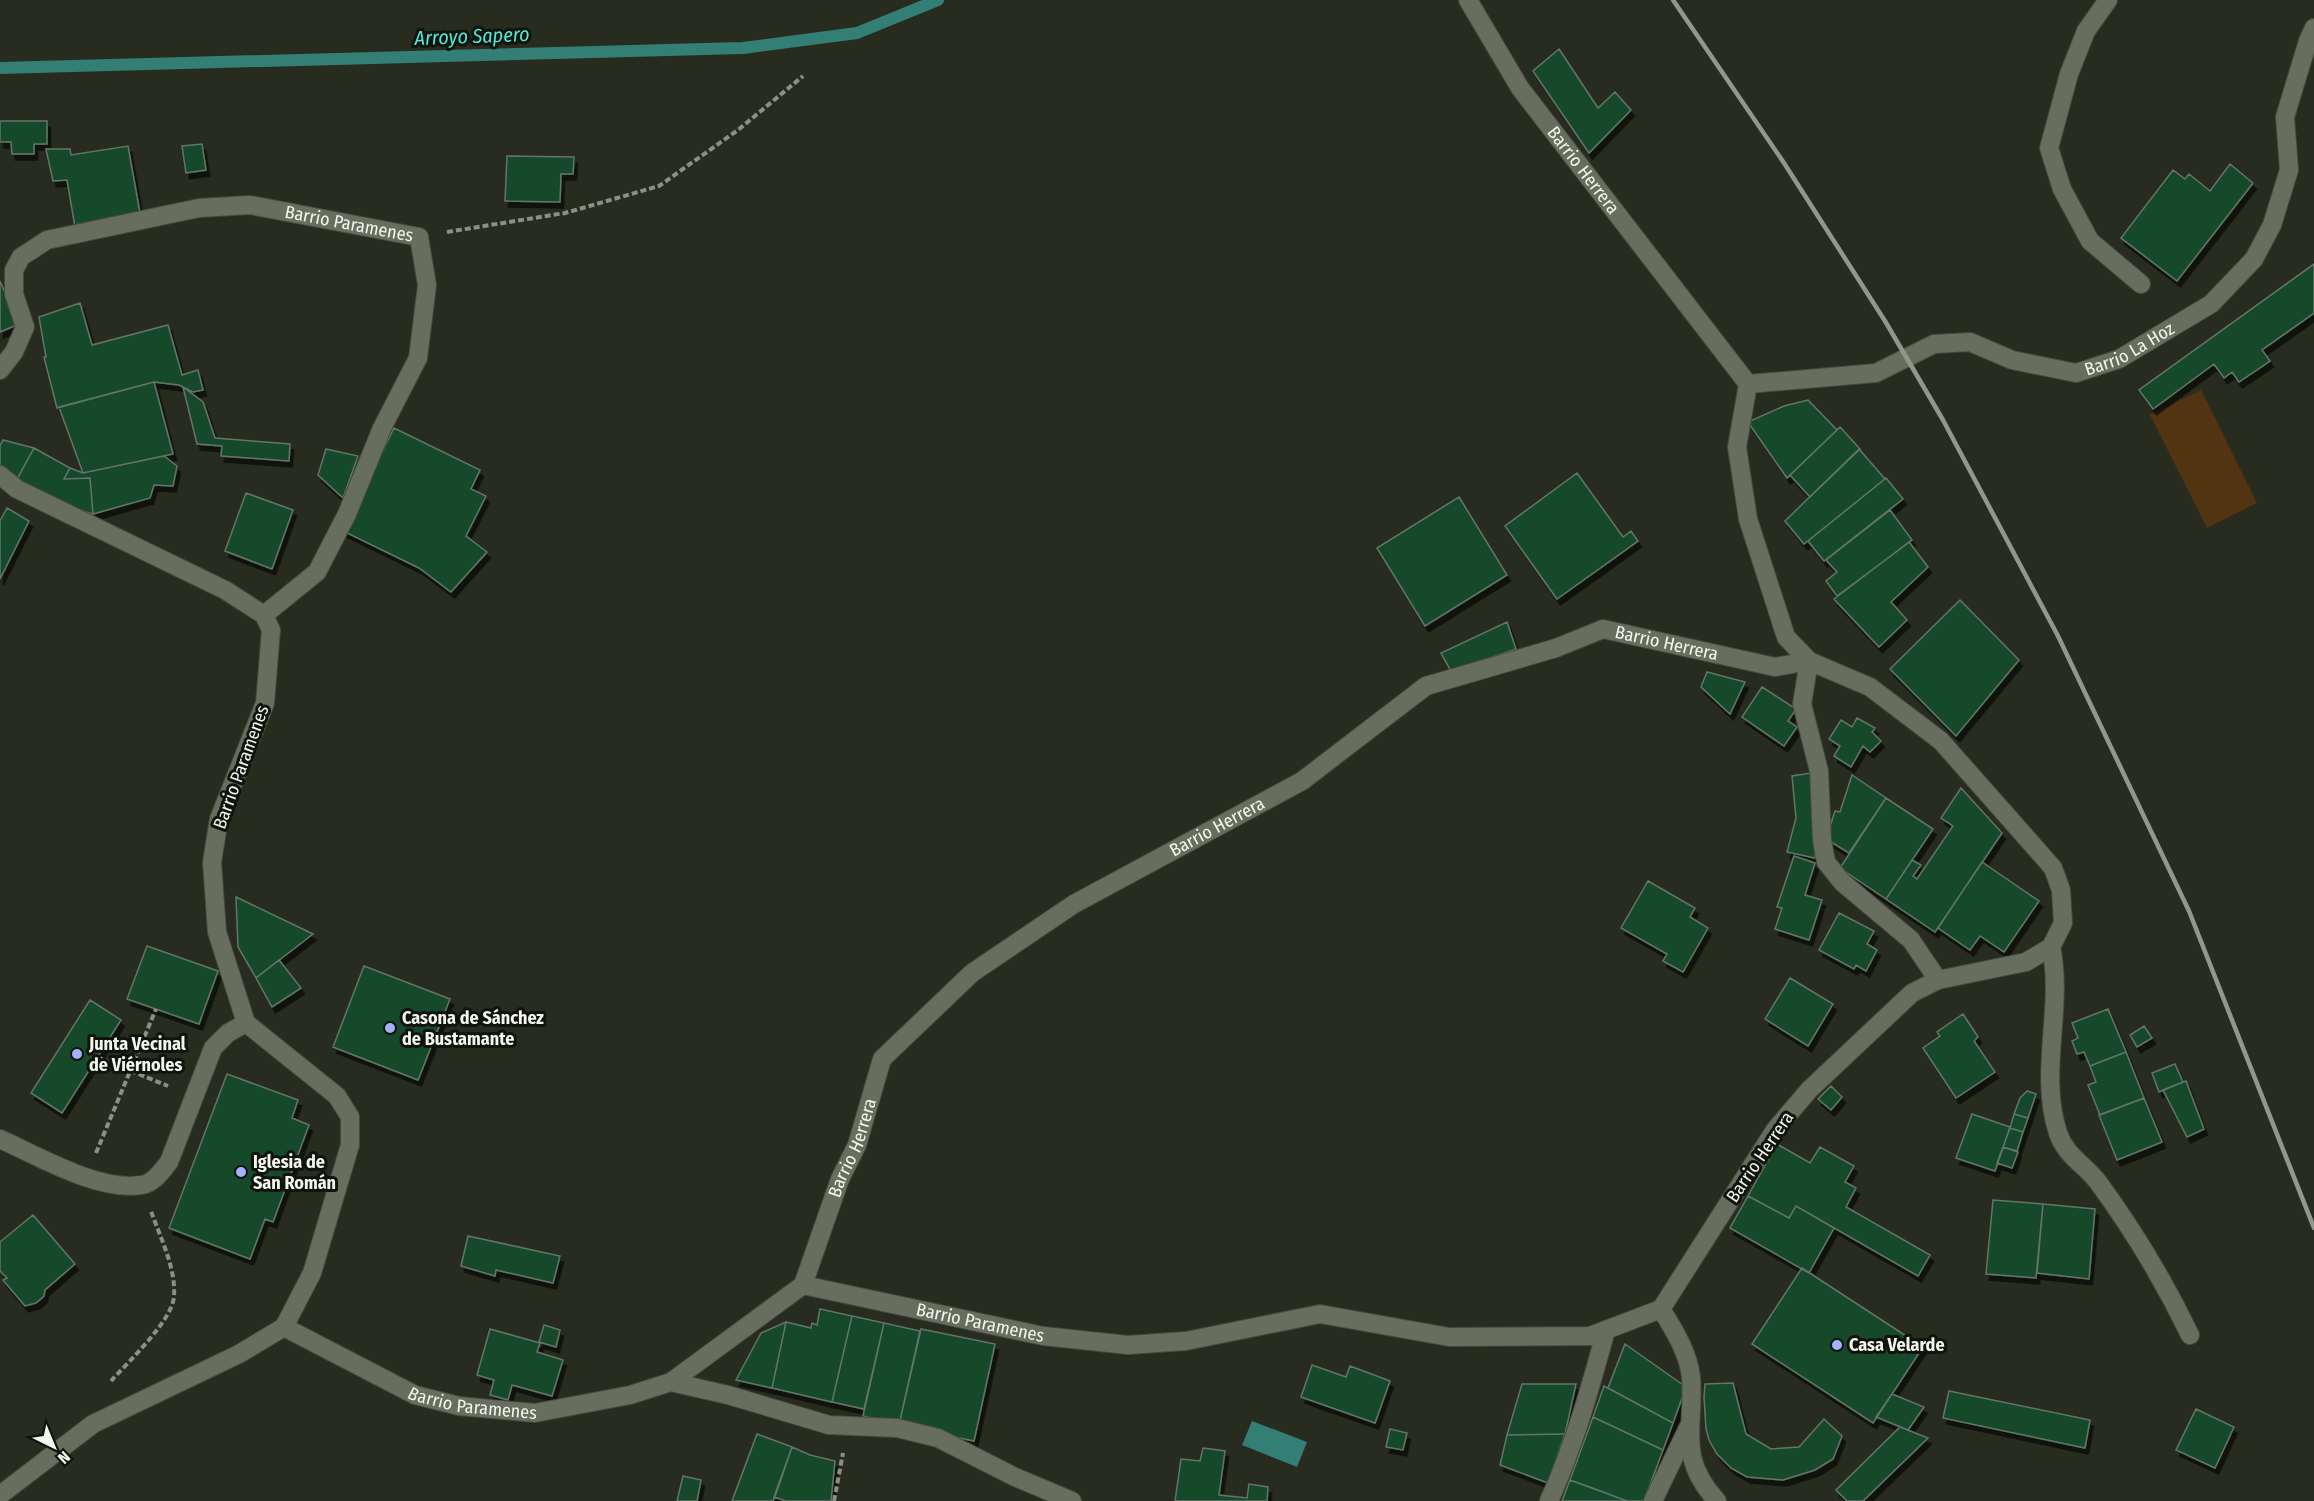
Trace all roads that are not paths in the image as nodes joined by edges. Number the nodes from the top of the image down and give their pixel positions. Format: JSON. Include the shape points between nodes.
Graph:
{"nodes":[{"id":1,"x":1468,"y":0,"type":"edge"},
{"id":2,"x":2108,"y":0,"type":"edge"},
{"id":3,"x":2314,"y":28,"type":"edge"},
{"id":4,"x":2142,"y":284,"type":"dead end"},
{"id":5,"x":0,"y":370,"type":"edge"},
{"id":6,"x":1748,"y":384,"type":"junction"},
{"id":7,"x":0,"y":475,"type":"edge"},
{"id":8,"x":264,"y":615,"type":"junction"},
{"id":9,"x":1809,"y":661,"type":"junction"},
{"id":10,"x":2051,"y":947,"type":"junction"},
{"id":11,"x":1938,"y":980,"type":"junction"},
{"id":12,"x":246,"y":1023,"type":"junction"},
{"id":13,"x":0,"y":1139,"type":"edge"},
{"id":14,"x":803,"y":1285,"type":"junction"},
{"id":15,"x":1661,"y":1309,"type":"junction"},
{"id":16,"x":284,"y":1327,"type":"junction"},
{"id":17,"x":1606,"y":1330,"type":"junction"},
{"id":18,"x":2190,"y":1335,"type":"dead end"},
{"id":19,"x":671,"y":1382,"type":"junction"},
{"id":20,"x":1688,"y":1428,"type":"junction"},
{"id":21,"x":0,"y":1495,"type":"edge"},
{"id":22,"x":1072,"y":1501,"type":"edge"},
{"id":23,"x":1549,"y":1501,"type":"edge"},
{"id":24,"x":1653,"y":1501,"type":"edge"},
{"id":25,"x":1717,"y":1501,"type":"edge"}],
"edges":[{"from":1,"to":6,"type":"street","name":"Barrio Herrera","via":[[1520,88]]},
{"from":2,"to":4,"type":"street","via":[[2086,31],[2069,74],[2049,148],[2062,189],[2090,241]]},
{"from":3,"to":6,"type":"street","name":"Barrio La Hoz","via":[[2285,117],[2289,170],[2272,225],[2254,259],[2211,304],[2119,359],[2076,374],[2012,360],[1970,342],[1934,344],[1876,373]]},
{"from":5,"to":8,"type":"street","name":"Barrio Paramenes","via":[[14,352],[25,327],[14,294],[14,270],[21,257],[47,240],[199,208],[250,205],[419,237],[427,285],[418,358],[317,572]]},
{"from":6,"to":9,"type":"street","via":[[1737,447],[1748,519],[1786,637]]},
{"from":7,"to":8,"type":"street","via":[[17,489],[225,590]]},
{"from":8,"to":12,"type":"street","name":"Barrio Paramenes","via":[[271,630],[265,703],[219,819],[212,862],[217,932]]},
{"from":9,"to":10,"type":"street","via":[[1870,687],[1941,741],[2038,850],[2053,868],[2061,890],[2063,923]]},
{"from":9,"to":11,"type":"street","via":[[1802,704],[1819,771],[1826,862],[1842,882],[1911,940]]},
{"from":9,"to":14,"type":"street","name":"Barrio Herrera","via":[[1775,668],[1604,629],[1556,648],[1426,687],[1302,781],[1074,904],[972,973],[882,1059],[857,1145],[840,1179]]},
{"from":10,"to":11,"type":"street","name":"Barrio Herrera","via":[[2026,962]]},
{"from":10,"to":18,"type":"street","via":[[2056,970],[2050,1050],[2058,1134],[2140,1242]]},
{"from":11,"to":15,"type":"street","name":"Barrio Herrera","via":[[1912,993],[1809,1090],[1775,1130]]},
{"from":12,"to":13,"type":"street","via":[[213,1048],[169,1162],[158,1176],[142,1186],[109,1185]]},
{"from":12,"to":16,"type":"street","via":[[337,1096],[350,1117],[350,1146],[330,1220],[312,1273]]},
{"from":14,"to":17,"type":"street","name":"Barrio Paramenes","via":[[1043,1336],[1128,1345],[1186,1341],[1320,1314],[1449,1337],[1590,1336]]},
{"from":14,"to":19,"type":"street","name":"Barrio Paramenes"},
{"from":15,"to":17,"type":"street"},
{"from":15,"to":20,"type":"street","via":[[1680,1340],[1691,1377]]},
{"from":16,"to":19,"type":"street","name":"Barrio Paramenes","via":[[415,1395],[459,1406],[535,1413],[630,1395]]},
{"from":16,"to":21,"type":"street","via":[[239,1354],[93,1424]]},
{"from":17,"to":23,"type":"street","via":[[1582,1416]]},
{"from":19,"to":22,"type":"street","via":[[830,1425],[897,1428],[938,1438]]},
{"from":20,"to":24,"type":"street"},
{"from":20,"to":25,"type":"street","via":[[1692,1458]]}]}
